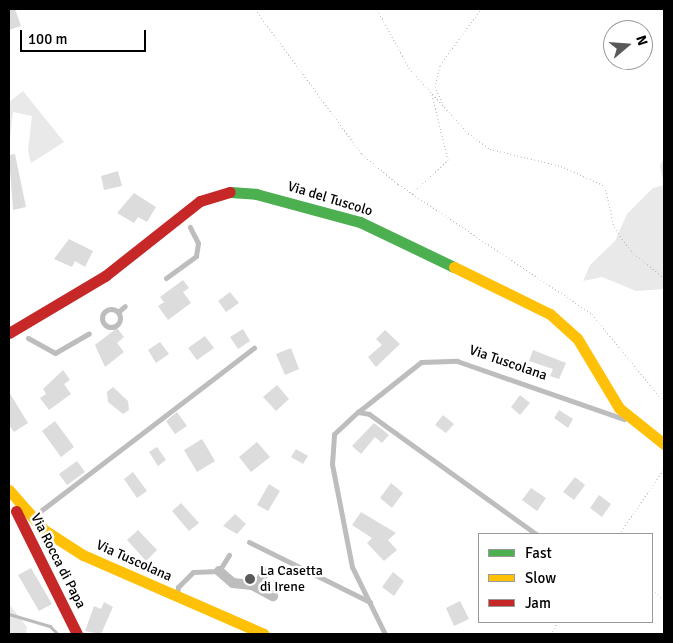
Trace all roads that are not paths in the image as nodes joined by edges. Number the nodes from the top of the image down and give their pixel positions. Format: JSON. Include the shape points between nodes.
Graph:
{"nodes":[{"id":1,"x":190,"y":227,"type":"dead end"},
{"id":2,"x":166,"y":278,"type":"dead end"},
{"id":3,"x":126,"y":306,"type":"dead end"},
{"id":4,"x":118,"y":312,"type":"dead end"},
{"id":5,"x":9,"y":333,"type":"edge"},
{"id":6,"x":89,"y":333,"type":"dead end"},
{"id":7,"x":28,"y":338,"type":"dead end"},
{"id":8,"x":254,"y":348,"type":"dead end"},
{"id":9,"x":358,"y":412,"type":"junction"},
{"id":10,"x":632,"y":421,"type":"junction"},
{"id":11,"x":664,"y":444,"type":"edge"},
{"id":12,"x":9,"y":490,"type":"edge"},
{"id":13,"x":16,"y":500,"type":"junction"},
{"id":14,"x":31,"y":518,"type":"junction"},
{"id":15,"x":535,"y":533,"type":"edge"},
{"id":16,"x":250,"y":542,"type":"dead end"},
{"id":17,"x":229,"y":555,"type":"dead end"},
{"id":18,"x":219,"y":571,"type":"junction"},
{"id":19,"x":265,"y":572,"type":"dead end"},
{"id":20,"x":257,"y":587,"type":"junction"},
{"id":21,"x":177,"y":596,"type":"junction"},
{"id":22,"x":273,"y":596,"type":"dead end"},
{"id":23,"x":370,"y":602,"type":"junction"},
{"id":24,"x":77,"y":634,"type":"edge"},
{"id":25,"x":264,"y":634,"type":"edge"},
{"id":26,"x":385,"y":634,"type":"edge"}],
"edges":[{"from":1,"to":2,"type":"lane","via":[[198,243],[196,256]]},
{"from":3,"to":4,"type":"lane"},
{"from":5,"to":10,"type":"street","name":"Via del Tuscolo","via":[[104,276],[200,201],[224,192],[256,194],[360,222],[550,314],[577,338]]},
{"from":6,"to":7,"type":"lane","via":[[55,353]]},
{"from":8,"to":14,"type":"lane"},
{"from":9,"to":10,"type":"lane","name":"Via Tuscolana","via":[[421,362],[457,361]]},
{"from":9,"to":15,"type":"lane","via":[[369,414]]},
{"from":9,"to":23,"type":"lane","name":"Via Tuscolana","via":[[334,434],[332,455],[352,567]]},
{"from":10,"to":11,"type":"street","name":"Via del Tuscolo"},
{"from":12,"to":13,"type":"street","name":"Via Tuscolana"},
{"from":13,"to":14,"type":"street","name":"Via Tuscolana"},
{"from":13,"to":24,"type":"street","name":"Via Rocca di Papa","via":[[15,510]]},
{"from":14,"to":21,"type":"street","name":"Via Tuscolana","via":[[83,555]]},
{"from":16,"to":23,"type":"lane"},
{"from":17,"to":18,"type":"lane"},
{"from":18,"to":20,"type":"street","via":[[238,585]]},
{"from":18,"to":21,"type":"lane","via":[[193,572],[178,587]]},
{"from":19,"to":20,"type":"street"},
{"from":20,"to":22,"type":"street"},
{"from":21,"to":25,"type":"street","name":"Via Tuscolana"},
{"from":23,"to":26,"type":"lane","name":"Via Tuscolana"}]}
